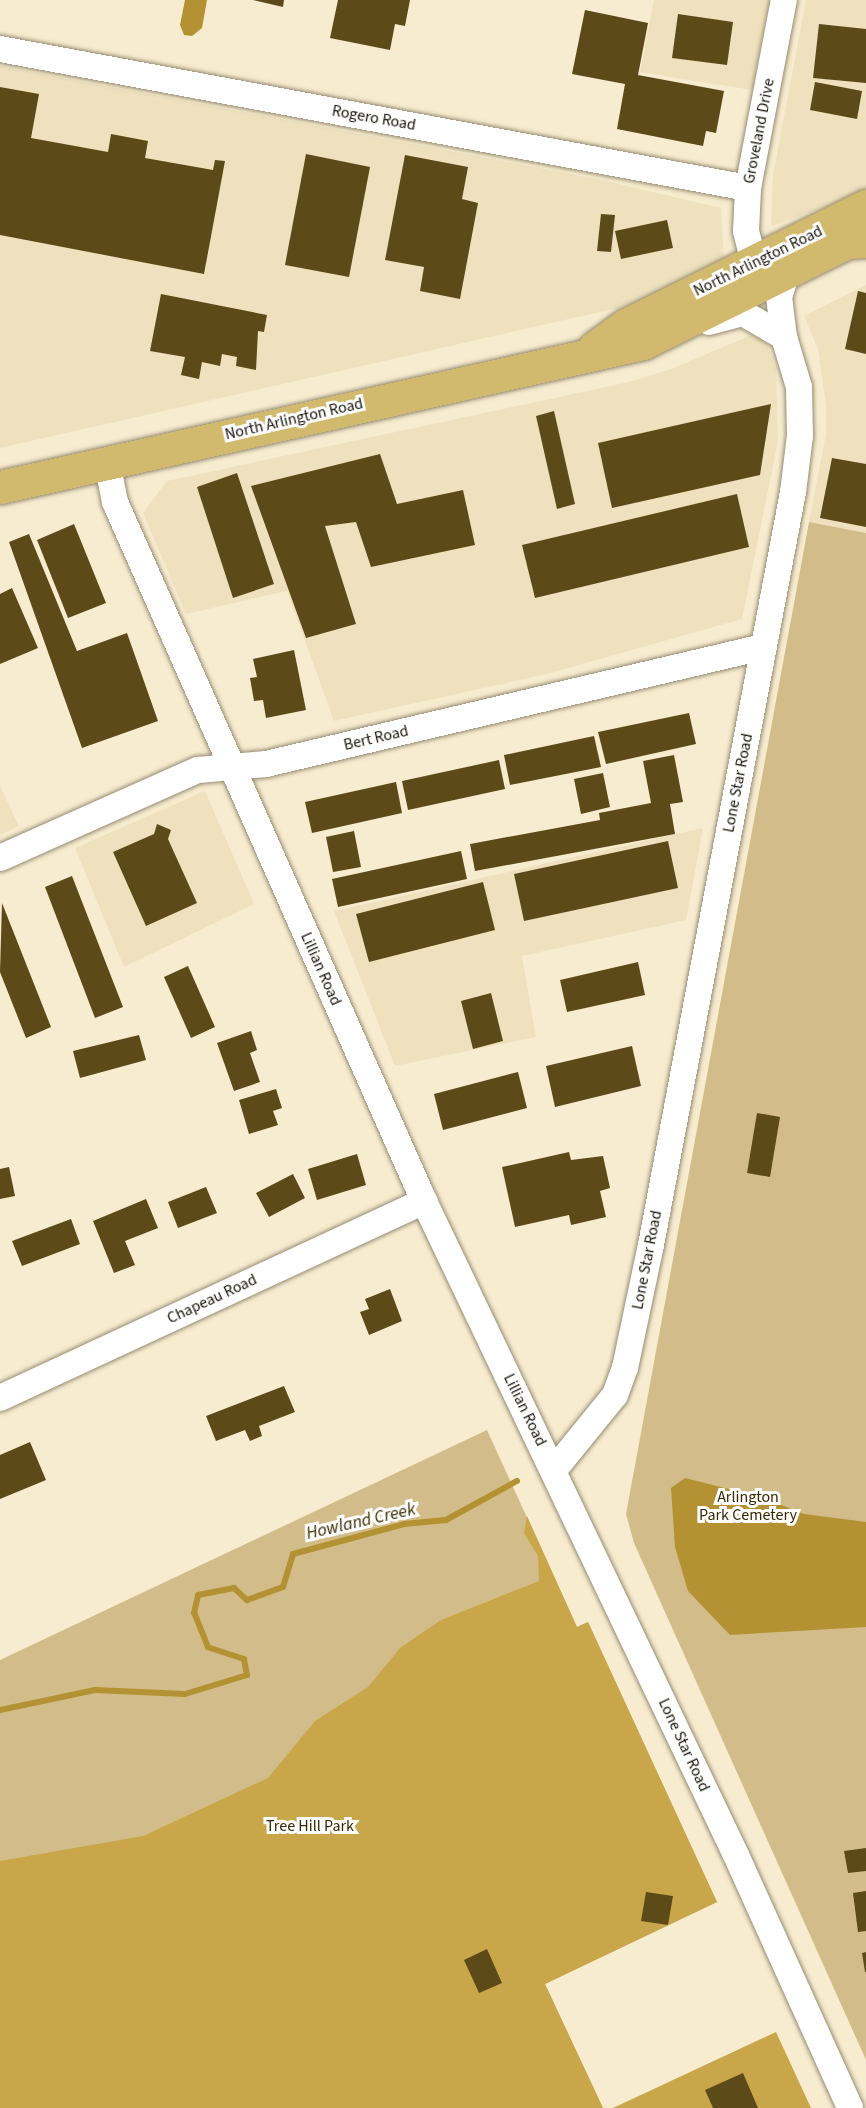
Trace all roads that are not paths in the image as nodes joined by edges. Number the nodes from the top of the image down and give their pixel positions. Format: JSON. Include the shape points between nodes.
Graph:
{"nodes":[{"id":1,"x":784,"y":0,"type":"edge"},
{"id":2,"x":0,"y":49,"type":"edge"},
{"id":3,"x":748,"y":188,"type":"junction"},
{"id":4,"x":866,"y":206,"type":"edge"},
{"id":5,"x":866,"y":241,"type":"edge"},
{"id":6,"x":754,"y":262,"type":"junction"},
{"id":7,"x":787,"y":273,"type":"junction"},
{"id":8,"x":784,"y":337,"type":"junction"},
{"id":9,"x":602,"y":351,"type":"junction"},
{"id":10,"x":107,"y":462,"type":"junction"},
{"id":11,"x":0,"y":487,"type":"edge"},
{"id":12,"x":763,"y":647,"type":"junction"},
{"id":13,"x":232,"y":766,"type":"junction"},
{"id":14,"x":0,"y":858,"type":"edge"},
{"id":15,"x":424,"y":1201,"type":"junction"},
{"id":16,"x":0,"y":1398,"type":"edge"},
{"id":17,"x":554,"y":1470,"type":"junction"},
{"id":18,"x":850,"y":2108,"type":"edge"}],
"edges":[{"from":1,"to":3,"type":"street","name":"Groveland Drive"},
{"from":2,"to":3,"type":"street","name":"Rogero Road"},
{"from":3,"to":6,"type":"street","name":"Groveland Drive","via":[[746,231]]},
{"from":4,"to":6,"type":"main road","name":"North Arlington Road"},
{"from":5,"to":7,"type":"main road","name":"North Arlington Road","via":[[847,242]]},
{"from":6,"to":9,"type":"main road","name":"North Arlington Road","via":[[626,325]]},
{"from":7,"to":8,"type":"street","name":"Lone Star Road","via":[[779,297]]},
{"from":7,"to":9,"type":"main road","name":"North Arlington Road","via":[[643,343]]},
{"from":8,"to":9,"type":"street","via":[[743,313],[722,316],[645,354]]},
{"from":8,"to":12,"type":"street","name":"Lone Star Road","via":[[799,387],[800,436]]},
{"from":9,"to":10,"type":"main road","name":"North Arlington Road"},
{"from":10,"to":11,"type":"main road","name":"North Arlington Road"},
{"from":10,"to":13,"type":"street","name":"Lillian Road","via":[[115,502]]},
{"from":12,"to":13,"type":"street","name":"Bert Road","via":[[266,764]]},
{"from":12,"to":17,"type":"street","name":"Lone Star Road","via":[[625,1368],[610,1403]]},
{"from":13,"to":14,"type":"street","name":"Bert Road","via":[[198,770]]},
{"from":13,"to":15,"type":"street","name":"Lillian Road"},
{"from":15,"to":16,"type":"street","name":"Chapeau Road"},
{"from":15,"to":17,"type":"street","name":"Lillian Road"},
{"from":17,"to":18,"type":"street","name":"Lone Star Road"}]}
